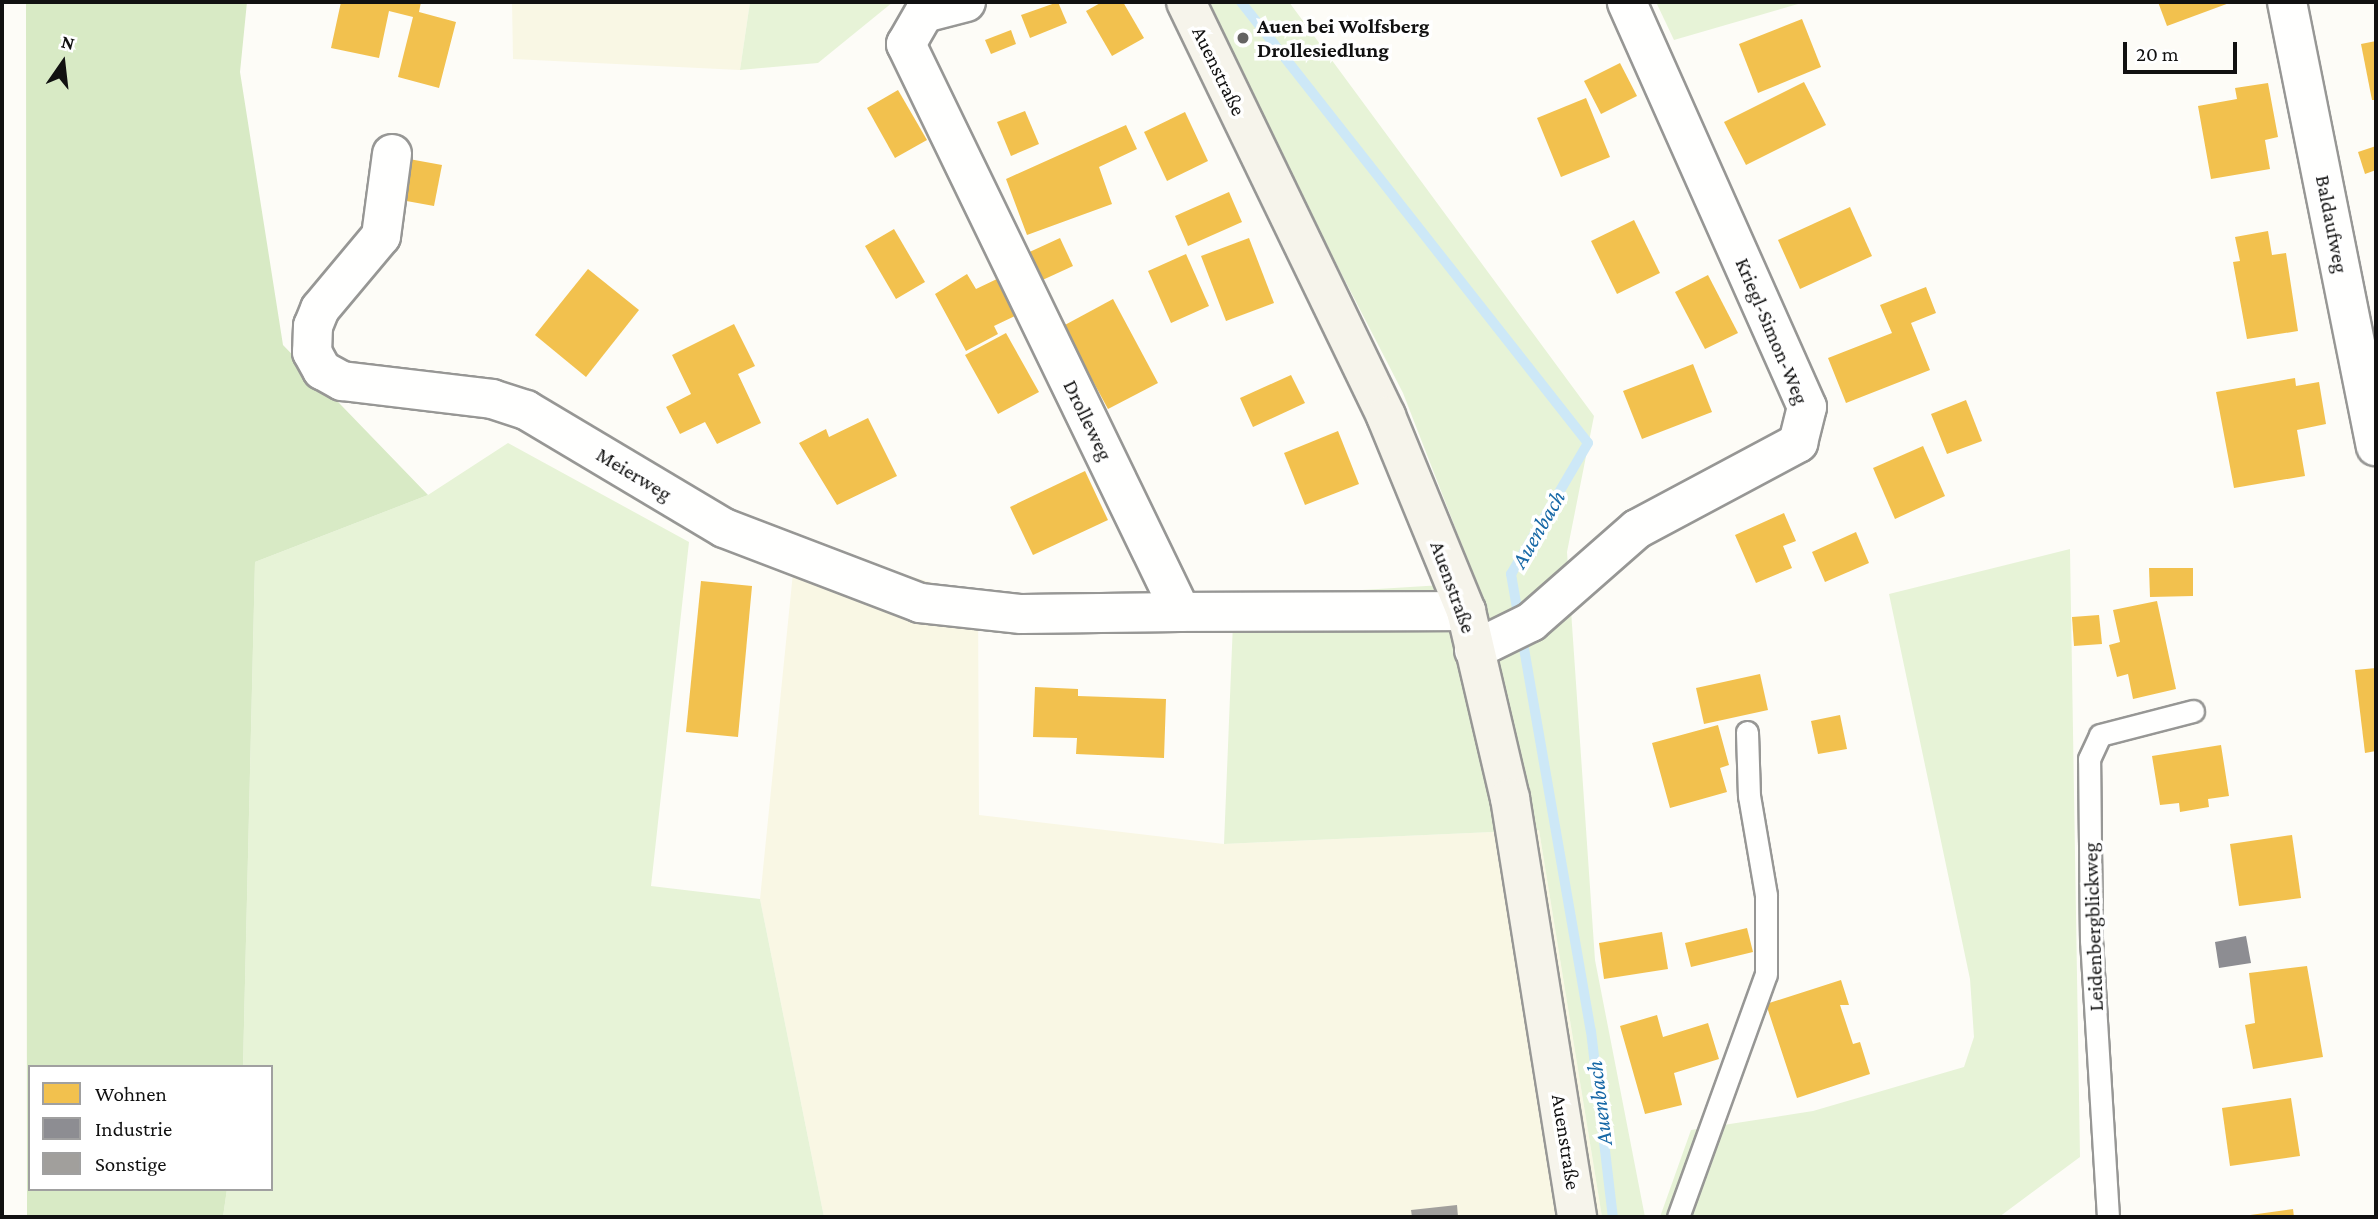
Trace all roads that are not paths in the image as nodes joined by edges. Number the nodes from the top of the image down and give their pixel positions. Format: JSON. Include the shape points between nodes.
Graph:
{"nodes":[{"id":1,"x":966,"y":2,"type":"edge"},
{"id":2,"x":1186,"y":2,"type":"edge"},
{"id":3,"x":1627,"y":2,"type":"edge"},
{"id":4,"x":2287,"y":2,"type":"edge"},
{"id":5,"x":392,"y":154,"type":"dead end"},
{"id":6,"x":2376,"y":446,"type":"edge"},
{"id":7,"x":1466,"y":611,"type":"junction"},
{"id":8,"x":1181,"y":612,"type":"junction"},
{"id":9,"x":1502,"y":636,"type":"junction"},
{"id":10,"x":2193,"y":711,"type":"dead end"},
{"id":11,"x":1747,"y":732,"type":"dead end"},
{"id":12,"x":1577,"y":1217,"type":"edge"},
{"id":13,"x":1678,"y":1217,"type":"edge"},
{"id":14,"x":2108,"y":1217,"type":"edge"}],
"edges":[{"from":1,"to":8,"type":"street","name":"Drolleweg","via":[[924,13],[906,44]]},
{"from":2,"to":7,"type":"street","name":"Auenstraße","via":[[1386,416]]},
{"from":3,"to":9,"type":"street","name":"Kriegl-Simon-Weg","via":[[1807,407],[1798,443],[1637,529]]},
{"from":4,"to":6,"type":"street","name":"Baldaufweg"},
{"from":5,"to":8,"type":"street","name":"Meierweg","via":[[381,236],[320,310],[313,326],[312,352],[322,370],[342,381],[492,399],[526,410],[724,528],[920,603],[1021,614]]},
{"from":7,"to":8,"type":"street"},
{"from":7,"to":9,"type":"street","name":"Auenstraße"},
{"from":9,"to":12,"type":"street","name":"Auenstraße","via":[[1510,798]]},
{"from":10,"to":14,"type":"lane","name":"Leidenbergblickweg","via":[[2101,735],[2089,759],[2091,941]]},
{"from":11,"to":13,"type":"lane","via":[[1749,796],[1766,895],[1766,974]]}]}
